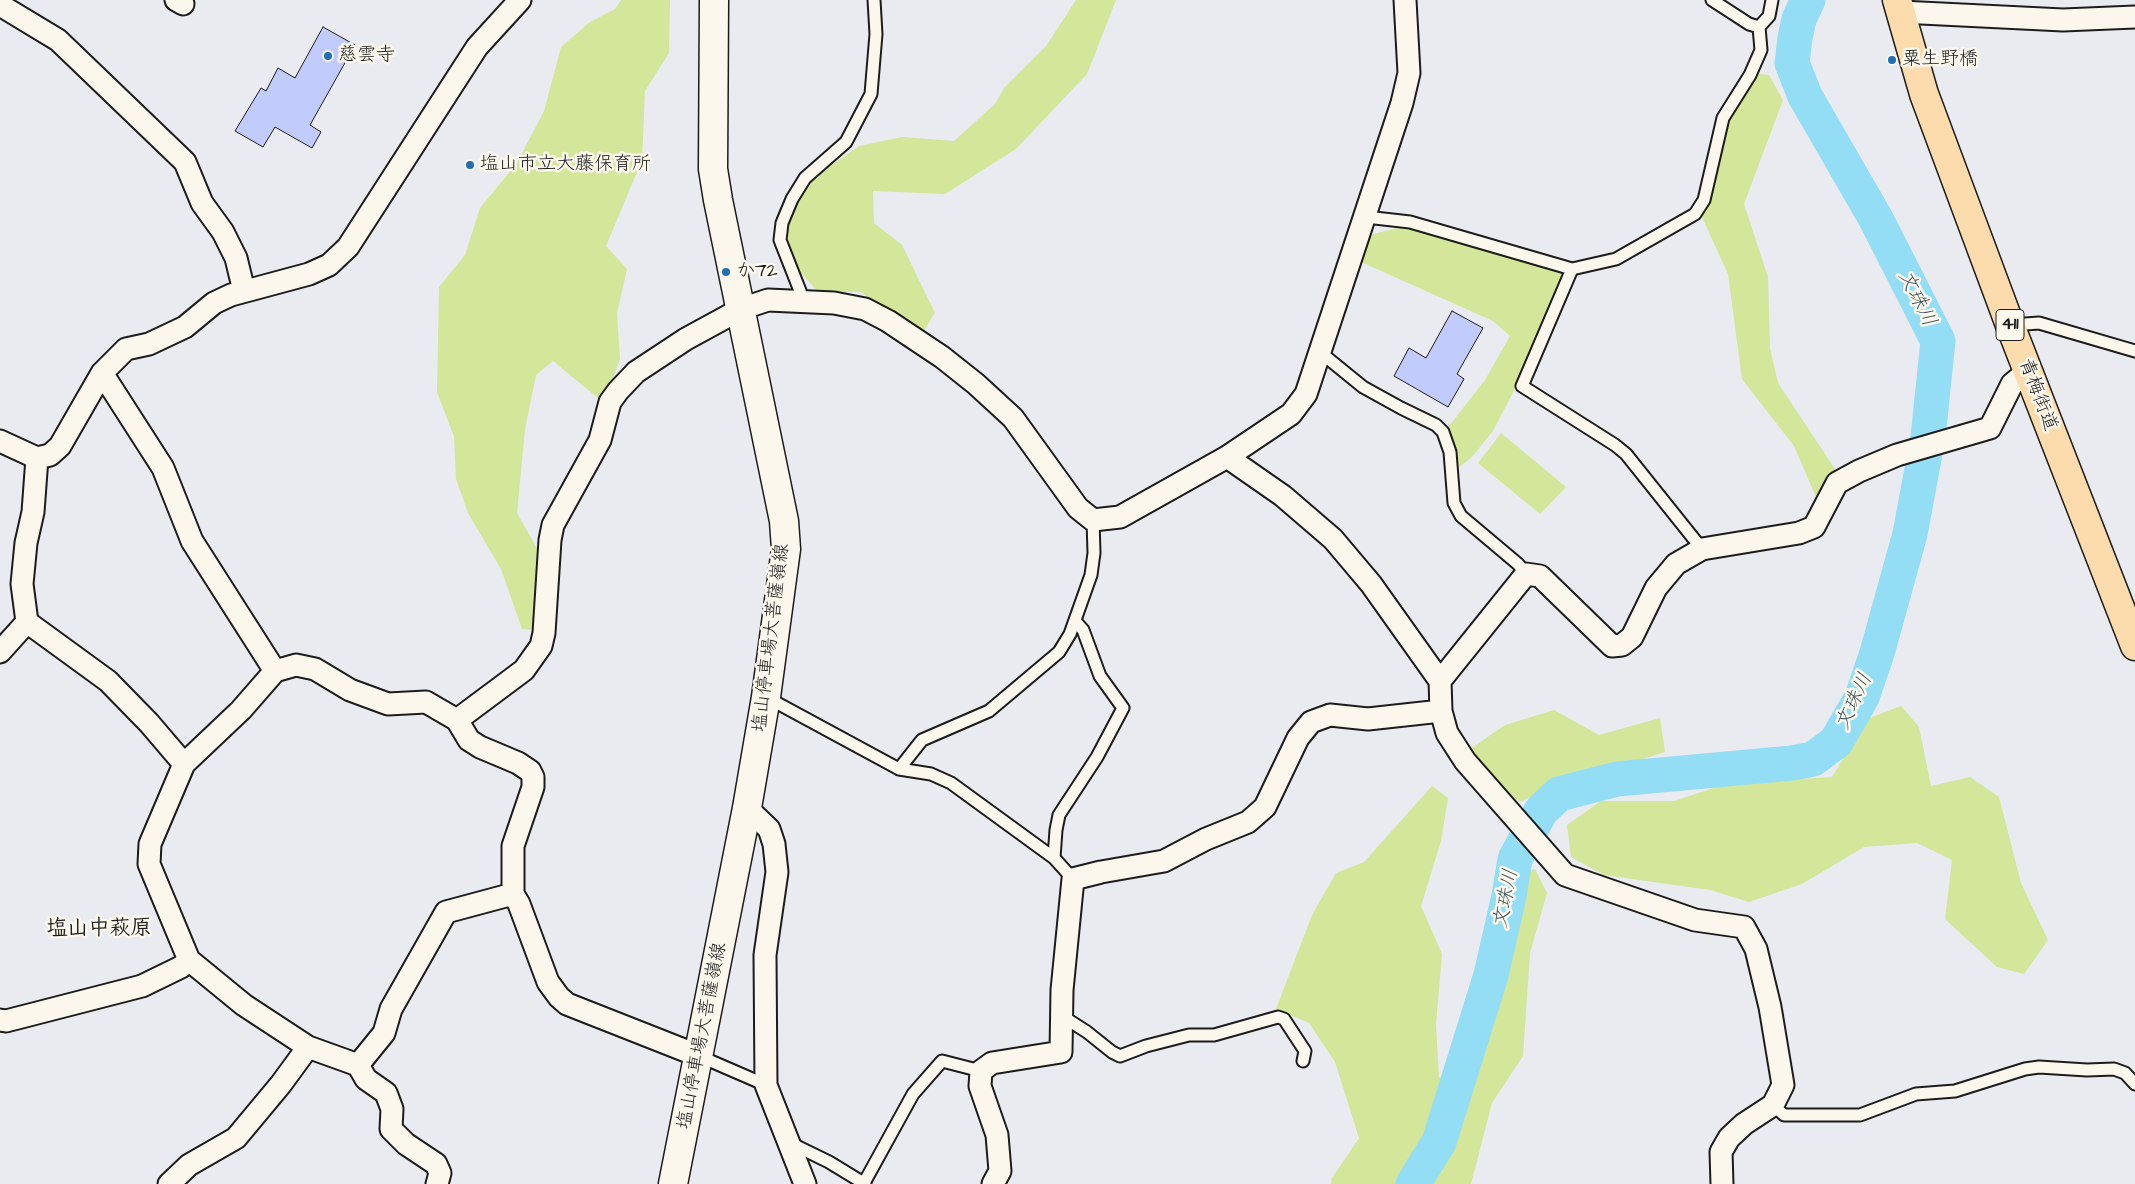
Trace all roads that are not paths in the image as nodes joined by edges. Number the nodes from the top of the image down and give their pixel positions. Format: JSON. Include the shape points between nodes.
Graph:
{"nodes":[{"id":1,"x":520,"y":0,"type":"edge"},
{"id":2,"x":714,"y":0,"type":"edge"},
{"id":3,"x":874,"y":0,"type":"edge"},
{"id":4,"x":1712,"y":0,"type":"edge"},
{"id":5,"x":1772,"y":0,"type":"edge"},
{"id":6,"x":1401,"y":1,"type":"edge"},
{"id":7,"x":0,"y":5,"type":"edge"},
{"id":8,"x":1899,"y":6,"type":"edge"},
{"id":9,"x":2135,"y":17,"type":"edge"},
{"id":10,"x":1759,"y":26,"type":"junction"},
{"id":11,"x":1366,"y":217,"type":"junction"},
{"id":12,"x":1572,"y":269,"type":"junction"},
{"id":13,"x":244,"y":291,"type":"junction"},
{"id":14,"x":804,"y":301,"type":"junction"},
{"id":15,"x":740,"y":309,"type":"junction"},
{"id":16,"x":2010,"y":325,"type":"junction"},
{"id":17,"x":2135,"y":351,"type":"edge"},
{"id":18,"x":1320,"y":352,"type":"junction"},
{"id":19,"x":2028,"y":371,"type":"junction"},
{"id":20,"x":102,"y":373,"type":"junction"},
{"id":21,"x":0,"y":441,"type":"edge"},
{"id":22,"x":1227,"y":457,"type":"junction"},
{"id":23,"x":37,"y":458,"type":"junction"},
{"id":24,"x":1093,"y":520,"type":"junction"},
{"id":25,"x":1702,"y":549,"type":"junction"},
{"id":26,"x":1526,"y":574,"type":"junction"},
{"id":27,"x":1075,"y":621,"type":"junction"},
{"id":28,"x":27,"y":622,"type":"junction"},
{"id":29,"x":2135,"y":646,"type":"edge"},
{"id":30,"x":0,"y":652,"type":"edge"},
{"id":31,"x":275,"y":671,"type":"junction"},
{"id":32,"x":1440,"y":681,"type":"junction"},
{"id":33,"x":766,"y":697,"type":"junction"},
{"id":34,"x":1441,"y":711,"type":"junction"},
{"id":35,"x":457,"y":720,"type":"junction"},
{"id":36,"x":184,"y":764,"type":"junction"},
{"id":37,"x":899,"y":769,"type":"junction"},
{"id":38,"x":747,"y":808,"type":"junction"},
{"id":39,"x":1054,"y":858,"type":"junction"},
{"id":40,"x":1073,"y":879,"type":"junction"},
{"id":41,"x":513,"y":894,"type":"junction"},
{"id":42,"x":189,"y":960,"type":"junction"},
{"id":43,"x":1062,"y":1016,"type":"junction"},
{"id":44,"x":0,"y":1020,"type":"edge"},
{"id":45,"x":308,"y":1047,"type":"junction"},
{"id":46,"x":699,"y":1056,"type":"junction"},
{"id":47,"x":1303,"y":1062,"type":"dead end"},
{"id":48,"x":358,"y":1066,"type":"junction"},
{"id":49,"x":981,"y":1072,"type":"junction"},
{"id":50,"x":2135,"y":1084,"type":"edge"},
{"id":51,"x":766,"y":1085,"type":"junction"},
{"id":52,"x":1773,"y":1105,"type":"junction"},
{"id":53,"x":789,"y":1142,"type":"junction"},
{"id":54,"x":169,"y":1184,"type":"edge"},
{"id":55,"x":437,"y":1184,"type":"edge"},
{"id":56,"x":673,"y":1184,"type":"edge"},
{"id":57,"x":805,"y":1184,"type":"edge"},
{"id":58,"x":865,"y":1184,"type":"edge"},
{"id":59,"x":993,"y":1184,"type":"edge"},
{"id":60,"x":1722,"y":1184,"type":"edge"}],
"edges":[{"from":1,"to":13,"type":"street","via":[[477,48],[348,246],[329,265],[309,274]]},
{"from":2,"to":15,"type":"main road","name":"塩山停車場大菩薩嶺線","via":[[713,169]]},
{"from":3,"to":14,"type":"lane","via":[[876,34],[871,94],[846,142],[804,178],[782,223],[780,240]]},
{"from":4,"to":10,"type":"lane","via":[[1749,24]]},
{"from":5,"to":10,"type":"lane","via":[[1769,16]]},
{"from":6,"to":11,"type":"street","via":[[1410,73]]},
{"from":7,"to":13,"type":"street","via":[[58,40],[185,162],[202,204],[223,232],[236,258]]},
{"from":8,"to":9,"type":"street","via":[[2063,20]]},
{"from":8,"to":16,"type":"highway","name":"青梅街道","number":"411","via":[[1924,94]]},
{"from":10,"to":12,"type":"lane","via":[[1761,50],[1750,75],[1723,118],[1704,200],[1695,214],[1616,259]]},
{"from":11,"to":12,"type":"lane","via":[[1410,222]]},
{"from":11,"to":18,"type":"street"},
{"from":12,"to":25,"type":"lane","via":[[1522,386],[1615,444]]},
{"from":13,"to":20,"type":"street","via":[[214,303],[185,327],[149,344],[126,349]]},
{"from":14,"to":15,"type":"street","via":[[768,300]]},
{"from":14,"to":24,"type":"street","via":[[865,309],[942,357],[1013,418],[1078,508]]},
{"from":15,"to":33,"type":"main road","name":"塩山停車場大菩薩嶺線","via":[[784,521],[786,549]]},
{"from":15,"to":35,"type":"street","via":[[636,372],[610,402],[600,440],[553,525],[541,646],[524,670]]},
{"from":16,"to":17,"type":"lane","via":[[2039,323]]},
{"from":16,"to":19,"type":"highway","name":"青梅街道","number":"411"},
{"from":18,"to":22,"type":"street","via":[[1306,394],[1291,414]]},
{"from":18,"to":26,"type":"lane","via":[[1364,386],[1436,425],[1443,432],[1450,452],[1454,504],[1461,516]]},
{"from":19,"to":25,"type":"street","via":[[2012,384],[1990,428],[1897,454],[1837,483],[1814,527],[1799,533]]},
{"from":19,"to":29,"type":"highway","name":"青梅街道","number":"411"},
{"from":20,"to":23,"type":"street","via":[[60,446],[50,455]]},
{"from":20,"to":31,"type":"street","via":[[163,468],[192,541]]},
{"from":21,"to":23,"type":"street"},
{"from":22,"to":24,"type":"street","via":[[1120,516]]},
{"from":22,"to":32,"type":"street","via":[[1283,496],[1334,539],[1371,584]]},
{"from":23,"to":28,"type":"street","via":[[22,584]]},
{"from":24,"to":27,"type":"lane","via":[[1091,575]]},
{"from":25,"to":26,"type":"street","via":[[1676,564],[1656,588],[1632,637],[1622,645],[1612,646],[1540,576]]},
{"from":26,"to":32,"type":"street"},
{"from":27,"to":37,"type":"lane","via":[[1059,652],[989,711],[922,740]]},
{"from":27,"to":39,"type":"lane","via":[[1083,630],[1100,676],[1123,708],[1060,815]]},
{"from":28,"to":30,"type":"street"},
{"from":28,"to":36,"type":"street","via":[[108,681]]},
{"from":31,"to":35,"type":"street","via":[[296,665],[315,669],[350,690],[388,704],[426,702]]},
{"from":31,"to":36,"type":"street","via":[[242,710]]},
{"from":32,"to":34,"type":"street"},
{"from":33,"to":37,"type":"lane"},
{"from":33,"to":38,"type":"main road","name":"塩山停車場大菩薩嶺線"},
{"from":34,"to":40,"type":"street","via":[[1368,719],[1330,715],[1311,722],[1298,738],[1265,807],[1248,822],[1206,838],[1164,861]]},
{"from":34,"to":52,"type":"street","via":[[1447,732],[1465,761],[1565,875],[1695,920],[1744,927],[1756,949],[1783,1085]]},
{"from":35,"to":41,"type":"street","via":[[469,740],[518,763],[533,777],[534,787],[513,846]]},
{"from":36,"to":42,"type":"street","via":[[150,844],[149,864]]},
{"from":37,"to":39,"type":"lane","via":[[932,774],[951,783]]},
{"from":38,"to":46,"type":"main road","name":"塩山停車場大菩薩嶺線"},
{"from":38,"to":51,"type":"street","via":[[769,828],[777,872],[765,955]]},
{"from":39,"to":40,"type":"lane"},
{"from":40,"to":43,"type":"street"},
{"from":41,"to":46,"type":"street","via":[[548,982],[567,1004]]},
{"from":41,"to":48,"type":"street","via":[[446,912],[391,1009],[384,1033]]},
{"from":42,"to":44,"type":"street","via":[[142,986]]},
{"from":42,"to":45,"type":"street","via":[[244,1005]]},
{"from":43,"to":47,"type":"lane","via":[[1120,1056],[1189,1034],[1214,1035],[1278,1017],[1284,1019],[1304,1051]]},
{"from":43,"to":49,"type":"street","via":[[1061,1052],[992,1063]]},
{"from":45,"to":48,"type":"street"},
{"from":45,"to":54,"type":"street","via":[[236,1138],[189,1165]]},
{"from":46,"to":51,"type":"lane"},
{"from":46,"to":56,"type":"main road","name":"塩山停車場大菩薩嶺線"},
{"from":48,"to":55,"type":"street","via":[[366,1079],[386,1092],[392,1109],[392,1130],[406,1144],[436,1164],[440,1173]]},
{"from":49,"to":58,"type":"lane","via":[[942,1061],[913,1094]]},
{"from":49,"to":59,"type":"street","via":[[980,1086],[996,1135],[1000,1171]]},
{"from":50,"to":52,"type":"lane","via":[[2125,1073],[2114,1069],[2040,1068],[2025,1069],[1955,1091],[1916,1094],[1860,1115],[1784,1115]]},
{"from":51,"to":53,"type":"street"},
{"from":52,"to":60,"type":"street","via":[[1729,1138],[1721,1152]]},
{"from":53,"to":57,"type":"street"},
{"from":53,"to":58,"type":"lane"}]}
